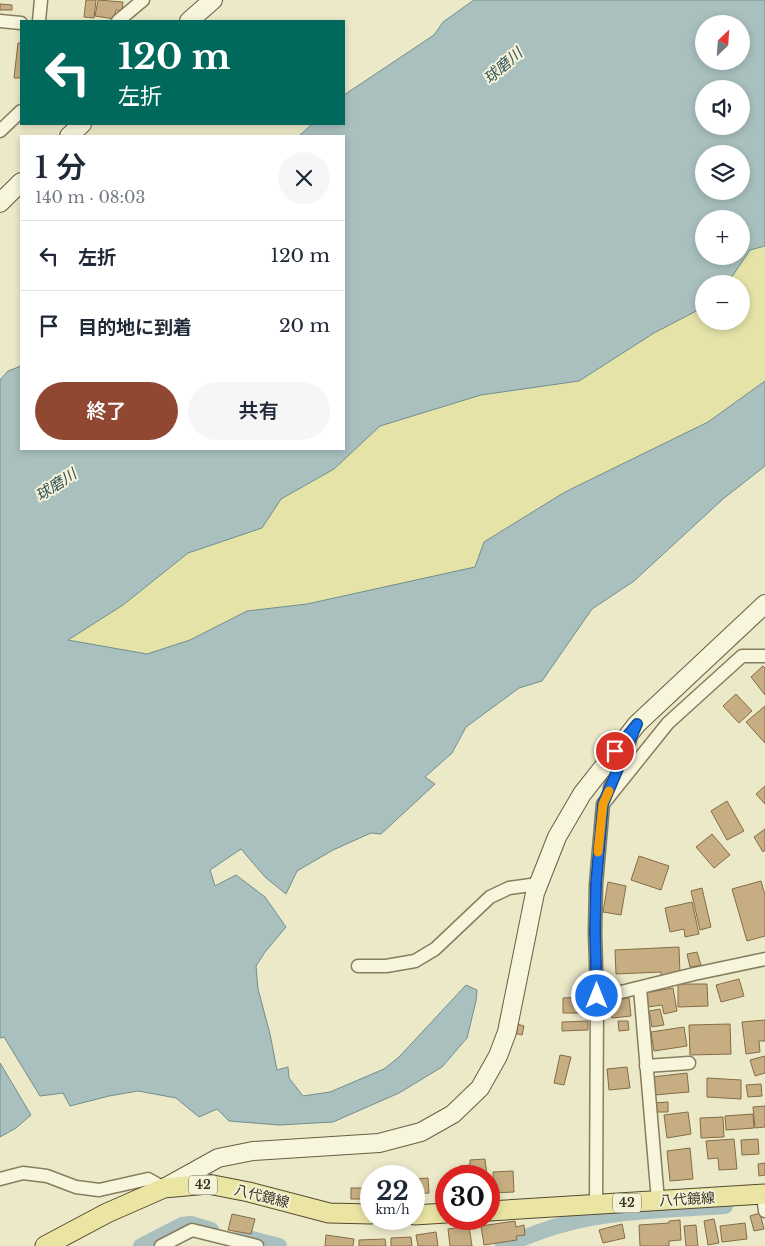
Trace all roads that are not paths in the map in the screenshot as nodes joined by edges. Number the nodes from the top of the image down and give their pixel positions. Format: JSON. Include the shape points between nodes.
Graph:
{"nodes":[{"id":1,"x":41,"y":0,"type":"edge"},
{"id":2,"x":142,"y":0,"type":"edge"},
{"id":3,"x":213,"y":0,"type":"edge"},
{"id":4,"x":39,"y":20,"type":"edge"},
{"id":5,"x":119,"y":20,"type":"edge"},
{"id":6,"x":190,"y":20,"type":"edge"},
{"id":7,"x":0,"y":22,"type":"edge"},
{"id":8,"x":20,"y":23,"type":"edge"},
{"id":9,"x":20,"y":113,"type":"edge"},
{"id":10,"x":81,"y":125,"type":"edge"},
{"id":11,"x":0,"y":132,"type":"edge"},
{"id":12,"x":70,"y":135,"type":"edge"},
{"id":13,"x":20,"y":183,"type":"edge"},
{"id":14,"x":0,"y":203,"type":"edge"},
{"id":15,"x":765,"y":604,"type":"edge"},
{"id":16,"x":765,"y":656,"type":"edge"},
{"id":17,"x":637,"y":724,"type":"junction"},
{"id":18,"x":603,"y":804,"type":"junction"},
{"id":19,"x":538,"y":884,"type":"junction"},
{"id":20,"x":765,"y":959,"type":"edge"},
{"id":21,"x":358,"y":966,"type":"dead end"},
{"id":22,"x":640,"y":988,"type":"junction"},
{"id":23,"x":597,"y":996,"type":"junction"},
{"id":24,"x":689,"y":1063,"type":"dead end"},
{"id":25,"x":646,"y":1066,"type":"junction"},
{"id":26,"x":0,"y":1179,"type":"edge"},
{"id":27,"x":164,"y":1188,"type":"junction"},
{"id":28,"x":764,"y":1200,"type":"edge"},
{"id":29,"x":658,"y":1201,"type":"junction"},
{"id":30,"x":596,"y":1204,"type":"junction"},
{"id":31,"x":500,"y":1210,"type":"edge"},
{"id":32,"x":360,"y":1214,"type":"edge"},
{"id":33,"x":45,"y":1246,"type":"edge"},
{"id":34,"x":161,"y":1246,"type":"edge"},
{"id":35,"x":257,"y":1246,"type":"edge"}],
"edges":[{"from":1,"to":4,"type":"street"},
{"from":2,"to":5,"type":"street"},
{"from":3,"to":6,"type":"street"},
{"from":7,"to":8,"type":"street"},
{"from":9,"to":11,"type":"street"},
{"from":10,"to":12,"type":"street"},
{"from":13,"to":14,"type":"street"},
{"from":15,"to":17,"type":"street"},
{"from":16,"to":18,"type":"street","via":[[742,656],[668,723]]},
{"from":17,"to":18,"type":"street"},
{"from":17,"to":19,"type":"street","via":[[582,794],[557,837]]},
{"from":18,"to":23,"type":"street","via":[[596,884]]},
{"from":19,"to":21,"type":"street","via":[[509,888],[490,896],[435,949],[416,961]]},
{"from":19,"to":27,"type":"street","via":[[507,1032],[480,1088],[452,1114],[421,1132],[379,1143],[253,1151],[218,1158]]},
{"from":20,"to":22,"type":"street"},
{"from":22,"to":23,"type":"street"},
{"from":22,"to":25,"type":"street"},
{"from":23,"to":30,"type":"street"},
{"from":24,"to":25,"type":"street"},
{"from":25,"to":29,"type":"street"},
{"from":26,"to":27,"type":"street","via":[[24,1173],[98,1190],[148,1179]]},
{"from":27,"to":32,"type":"main road","name":"八代鏡線","number":"42","via":[[208,1184],[329,1213]]},
{"from":27,"to":33,"type":"main road","name":"八代鏡線","number":"42","via":[[106,1213]]},
{"from":28,"to":29,"type":"main road","name":"八代鏡線","number":"42"},
{"from":29,"to":30,"type":"main road","name":"八代鏡線","number":"42"},
{"from":30,"to":31,"type":"main road","name":"八代鏡線","number":"42"},
{"from":34,"to":35,"type":"street","via":[[192,1230]]}]}
